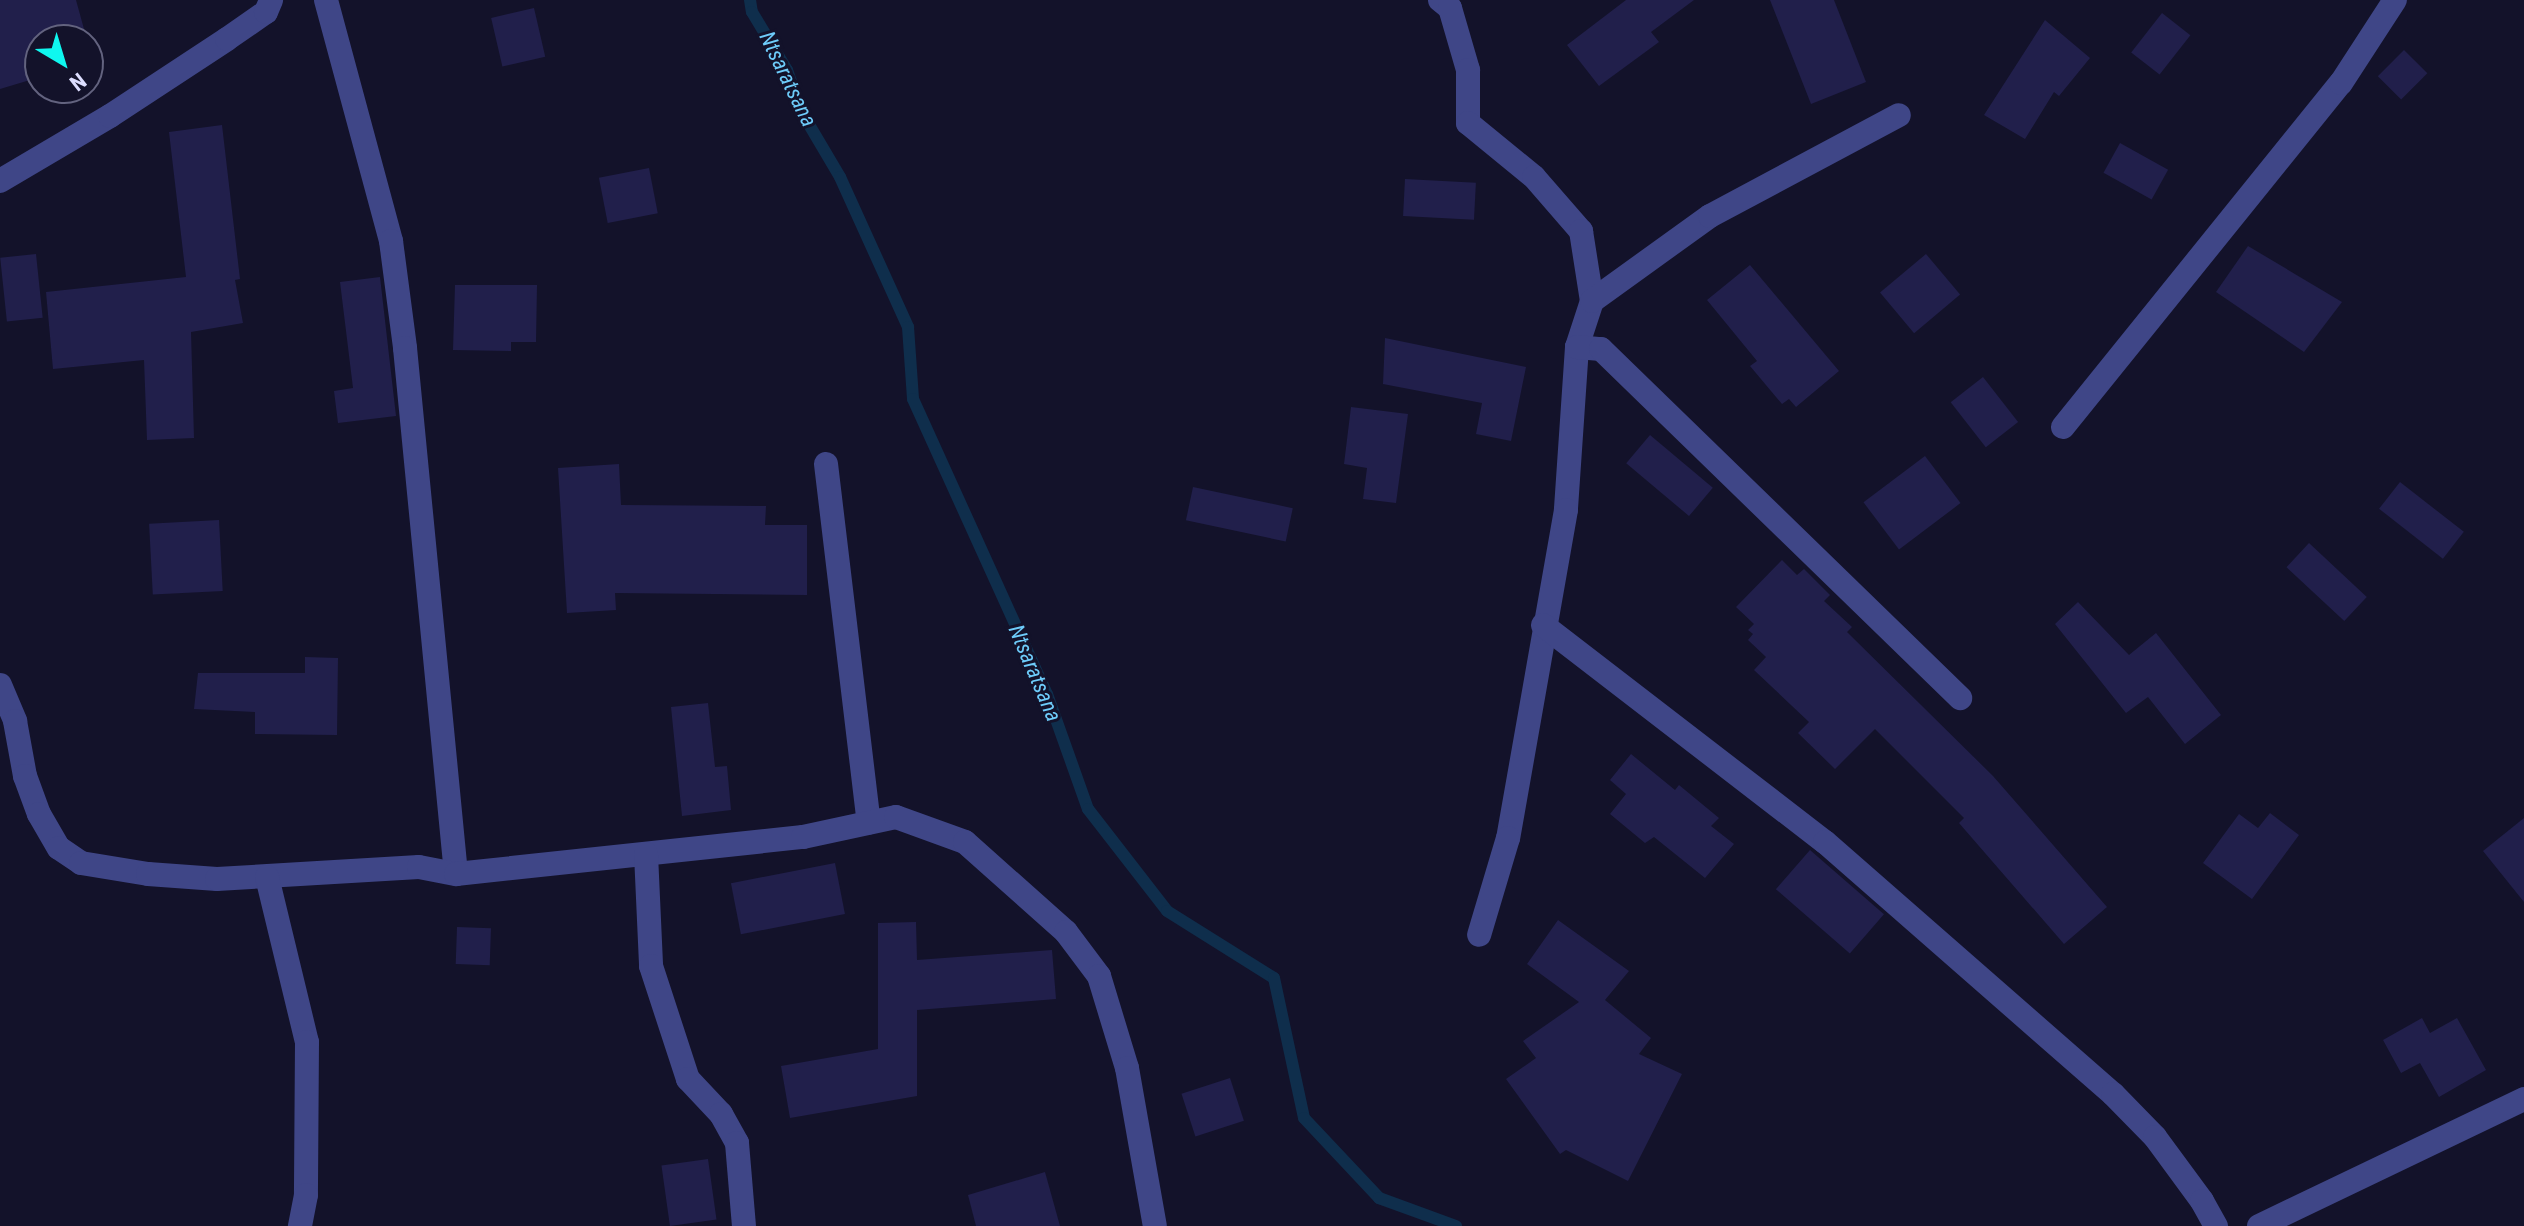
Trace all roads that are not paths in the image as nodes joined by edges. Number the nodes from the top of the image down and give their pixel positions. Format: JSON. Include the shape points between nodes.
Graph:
{"nodes":[{"id":1,"x":271,"y":0,"type":"edge"},
{"id":2,"x":326,"y":0,"type":"edge"},
{"id":3,"x":1440,"y":0,"type":"edge"},
{"id":4,"x":2395,"y":0,"type":"edge"},
{"id":5,"x":1899,"y":115,"type":"dead end"},
{"id":6,"x":0,"y":181,"type":"edge"},
{"id":7,"x":1592,"y":301,"type":"junction"},
{"id":8,"x":1577,"y":347,"type":"junction"},
{"id":9,"x":2063,"y":427,"type":"dead end"},
{"id":10,"x":826,"y":464,"type":"dead end"},
{"id":11,"x":1543,"y":625,"type":"junction"},
{"id":12,"x":0,"y":685,"type":"edge"},
{"id":13,"x":1960,"y":698,"type":"dead end"},
{"id":14,"x":869,"y":822,"type":"junction"},
{"id":15,"x":646,"y":854,"type":"junction"},
{"id":16,"x":456,"y":874,"type":"junction"},
{"id":17,"x":267,"y":877,"type":"junction"},
{"id":18,"x":1479,"y":935,"type":"dead end"},
{"id":19,"x":2524,"y":1099,"type":"edge"},
{"id":20,"x":300,"y":1226,"type":"edge"},
{"id":21,"x":744,"y":1226,"type":"edge"},
{"id":22,"x":1155,"y":1226,"type":"edge"},
{"id":23,"x":2216,"y":1226,"type":"edge"},
{"id":24,"x":2259,"y":1226,"type":"edge"}],
"edges":[{"from":1,"to":6,"type":"street","via":[[266,12],[227,39]]},
{"from":2,"to":16,"type":"street","via":[[391,241]]},
{"from":3,"to":7,"type":"street","via":[[1450,8],[1468,70],[1468,123],[1534,177],[1581,231]]},
{"from":4,"to":9,"type":"street","via":[[2341,83]]},
{"from":5,"to":7,"type":"street","via":[[1710,216]]},
{"from":7,"to":8,"type":"street"},
{"from":8,"to":11,"type":"street","via":[[1566,510]]},
{"from":8,"to":13,"type":"street","via":[[1601,349]]},
{"from":10,"to":14,"type":"street"},
{"from":11,"to":18,"type":"street","via":[[1508,838]]},
{"from":11,"to":23,"type":"street","via":[[1825,842],[2113,1094],[2155,1137]]},
{"from":12,"to":17,"type":"street","via":[[15,721],[25,776],[59,848],[81,863],[148,874]]},
{"from":14,"to":15,"type":"street","via":[[803,837]]},
{"from":14,"to":22,"type":"street","via":[[896,817],[965,842],[1066,932],[1099,976],[1127,1068]]},
{"from":15,"to":16,"type":"street"},
{"from":15,"to":21,"type":"street","via":[[651,966],[688,1079],[721,1114],[737,1143]]},
{"from":16,"to":17,"type":"street","via":[[419,867]]},
{"from":17,"to":20,"type":"street","via":[[307,1042],[306,1195]]},
{"from":19,"to":24,"type":"street"}]}
